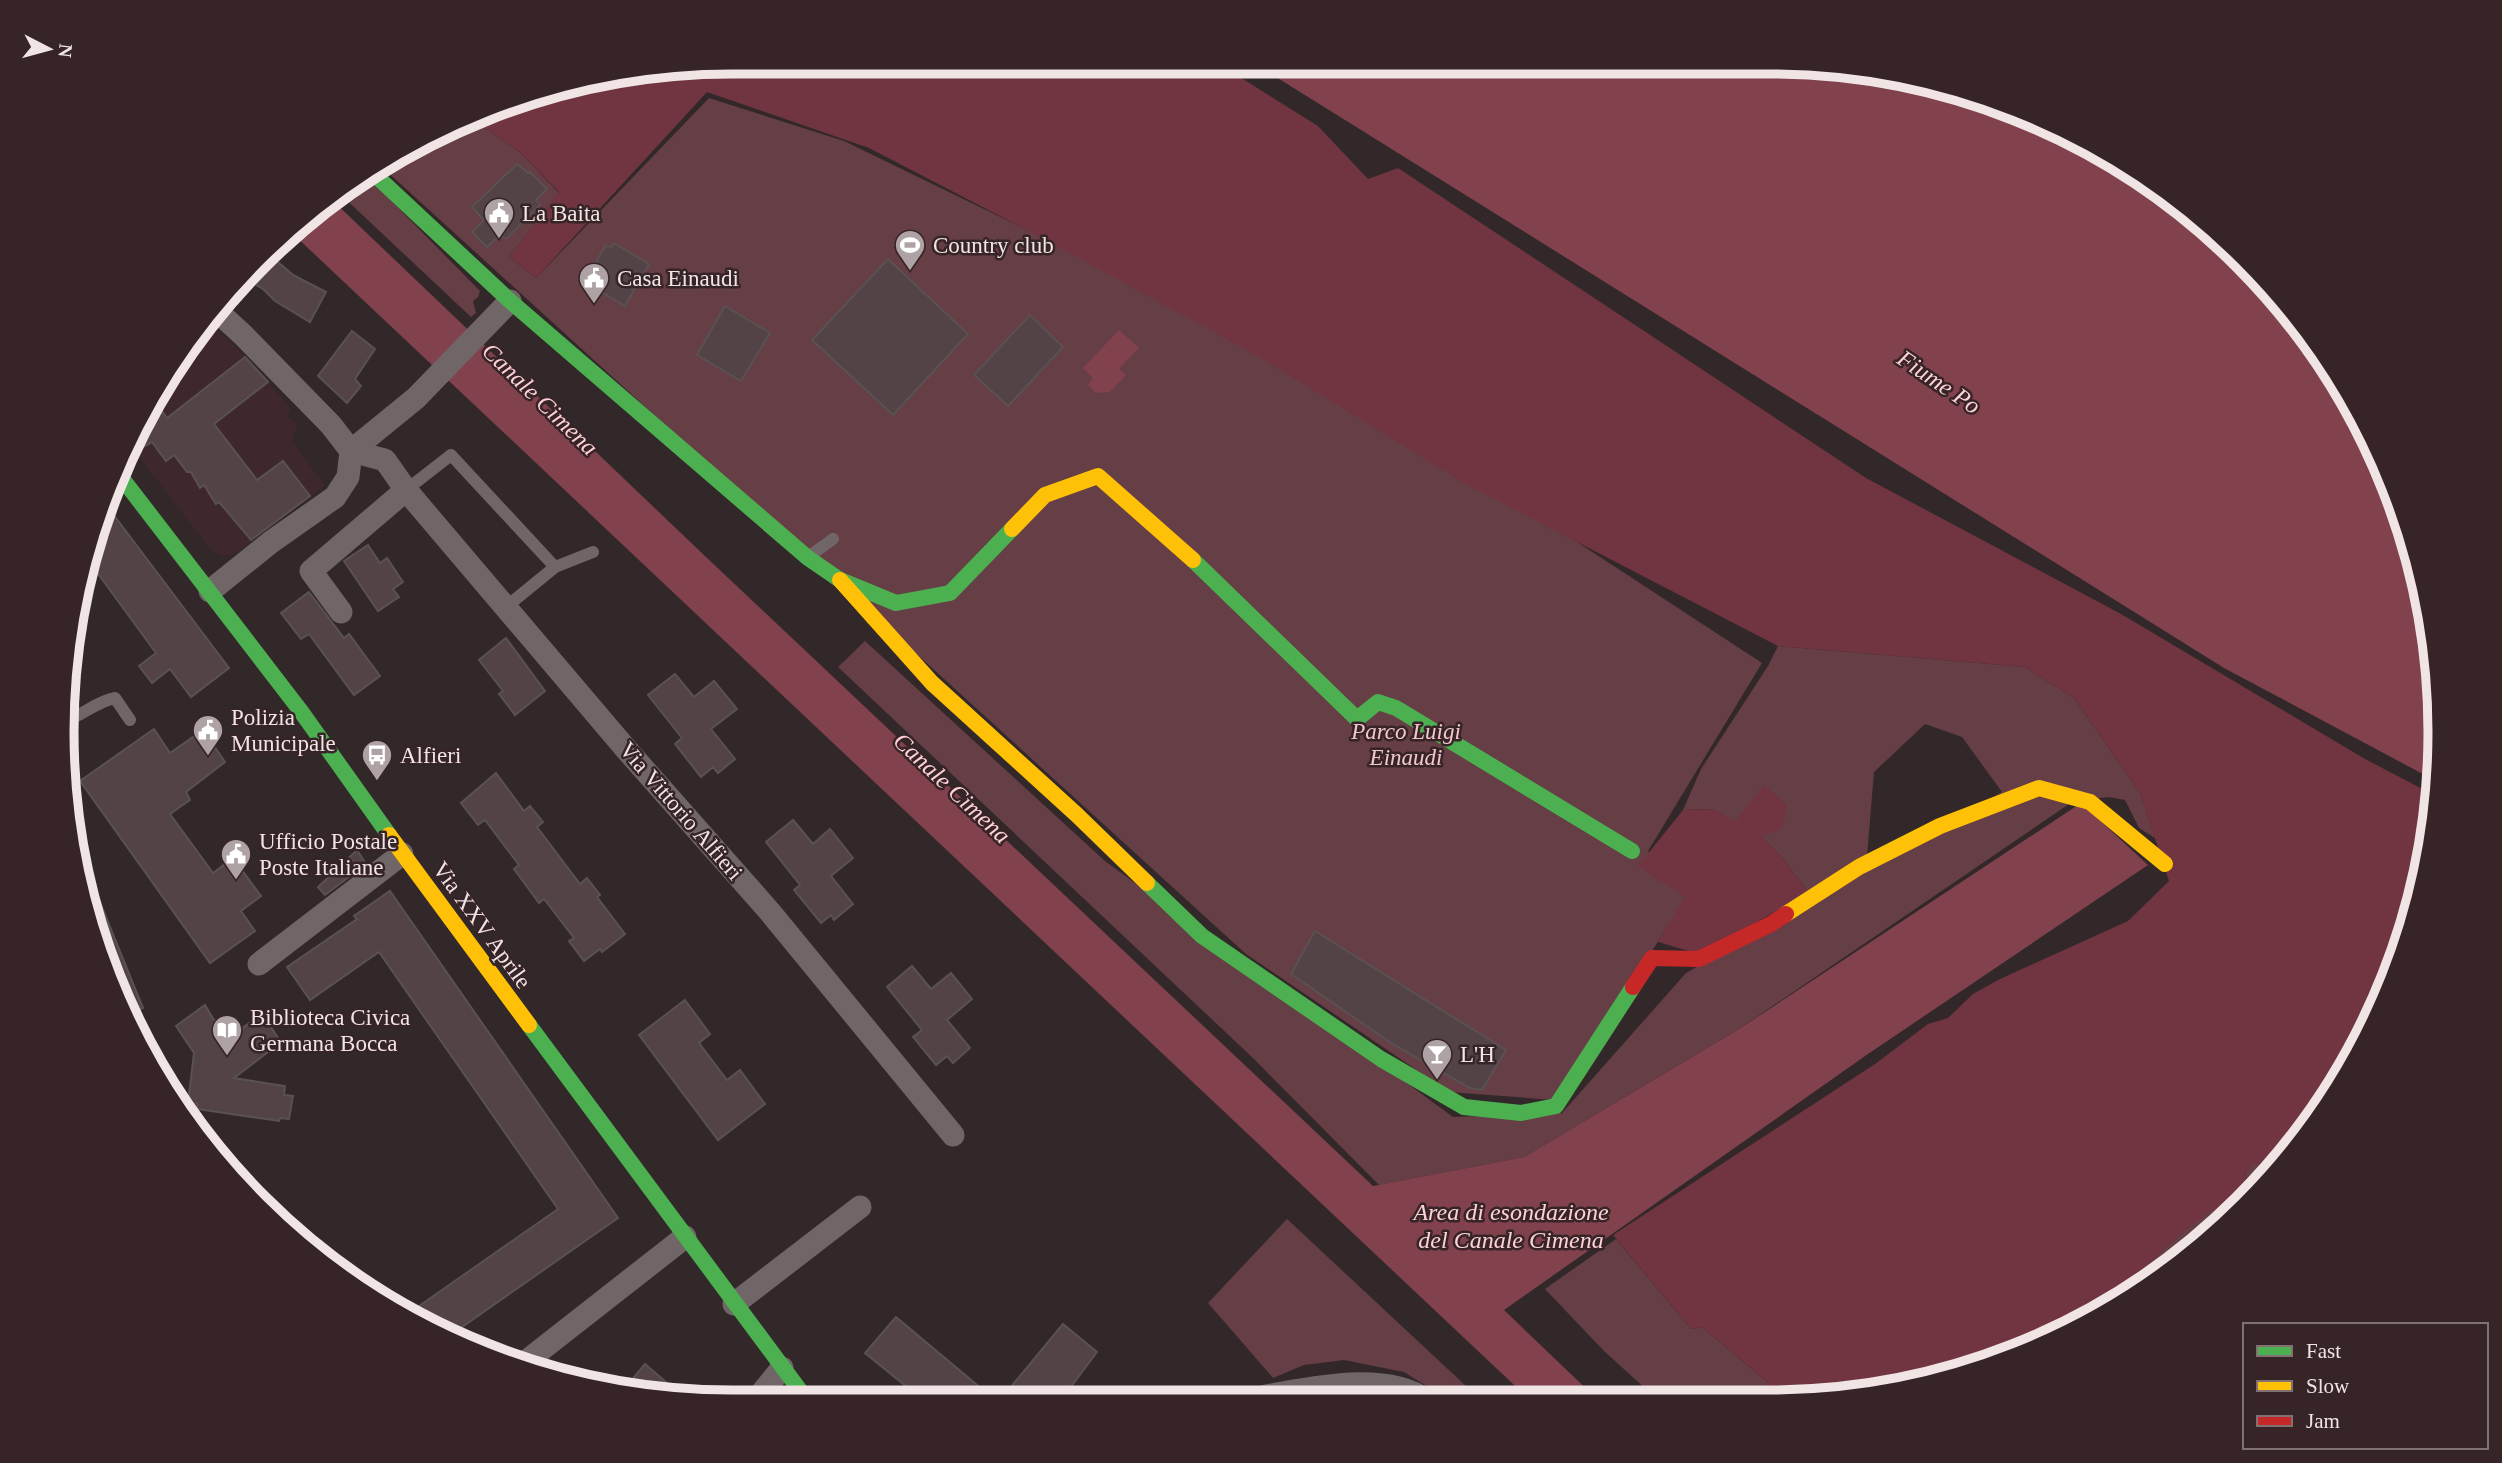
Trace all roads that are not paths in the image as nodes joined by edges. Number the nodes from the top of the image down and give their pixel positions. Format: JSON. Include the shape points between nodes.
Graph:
{"nodes":[{"id":1,"x":377,"y":177,"type":"edge"},
{"id":2,"x":510,"y":301,"type":"junction"},
{"id":3,"x":222,"y":316,"type":"edge"},
{"id":4,"x":351,"y":451,"type":"junction"},
{"id":5,"x":124,"y":481,"type":"edge"},
{"id":6,"x":406,"y":490,"type":"junction"},
{"id":7,"x":833,"y":539,"type":"dead end"},
{"id":8,"x":593,"y":552,"type":"dead end"},
{"id":9,"x":808,"y":558,"type":"junction"},
{"id":10,"x":555,"y":566,"type":"junction"},
{"id":11,"x":840,"y":580,"type":"junction"},
{"id":12,"x":210,"y":591,"type":"junction"},
{"id":13,"x":506,"y":607,"type":"junction"},
{"id":14,"x":341,"y":612,"type":"dead end"},
{"id":15,"x":74,"y":717,"type":"edge"},
{"id":16,"x":130,"y":720,"type":"dead end"},
{"id":17,"x":1632,"y":850,"type":"dead end"},
{"id":18,"x":402,"y":854,"type":"junction"},
{"id":19,"x":2165,"y":864,"type":"dead end"},
{"id":20,"x":259,"y":964,"type":"dead end"},
{"id":21,"x":953,"y":1135,"type":"dead end"},
{"id":22,"x":860,"y":1207,"type":"dead end"},
{"id":23,"x":685,"y":1237,"type":"junction"},
{"id":24,"x":734,"y":1304,"type":"junction"},
{"id":25,"x":530,"y":1358,"type":"edge"},
{"id":26,"x":782,"y":1368,"type":"junction"},
{"id":27,"x":764,"y":1390,"type":"edge"},
{"id":28,"x":799,"y":1390,"type":"edge"},
{"id":29,"x":1304,"y":1390,"type":"edge"},
{"id":30,"x":1399,"y":1390,"type":"edge"}],
"edges":[{"from":1,"to":2,"type":"street"},
{"from":2,"to":4,"type":"street","via":[[416,398]]},
{"from":2,"to":9,"type":"street"},
{"from":3,"to":4,"type":"street","via":[[331,425]]},
{"from":4,"to":6,"type":"street","name":"Via Vittorio Alfieri","via":[[385,460]]},
{"from":4,"to":12,"type":"street","via":[[348,477],[335,496]]},
{"from":5,"to":12,"type":"street","name":"Via XXV Aprile"},
{"from":6,"to":10,"type":"lane","via":[[451,456]]},
{"from":6,"to":13,"type":"street","name":"Via Vittorio Alfieri"},
{"from":6,"to":14,"type":"street","via":[[311,571]]},
{"from":7,"to":9,"type":"lane"},
{"from":8,"to":10,"type":"lane"},
{"from":9,"to":11,"type":"street"},
{"from":10,"to":13,"type":"lane"},
{"from":11,"to":17,"type":"street","via":[[896,603],[950,593],[1045,495],[1098,476],[1204,569],[1357,719],[1378,702],[1396,708]]},
{"from":11,"to":19,"type":"street","via":[[932,682],[1202,936],[1381,1059],[1464,1107],[1521,1113],[1556,1106],[1652,958],[1699,959],[1771,924],[1859,867],[1940,826],[2039,788],[2090,802]]},
{"from":12,"to":18,"type":"street","name":"Via XXV Aprile"},
{"from":13,"to":21,"type":"street","name":"Via Vittorio Alfieri","via":[[778,922]]},
{"from":15,"to":16,"type":"lane","via":[[100,701],[115,698]]},
{"from":18,"to":20,"type":"street"},
{"from":18,"to":23,"type":"street","name":"Via XXV Aprile"},
{"from":22,"to":24,"type":"street"},
{"from":23,"to":24,"type":"street","name":"Via XXV Aprile"},
{"from":23,"to":25,"type":"street"},
{"from":24,"to":26,"type":"street","name":"Via XXV Aprile"},
{"from":26,"to":27,"type":"street"},
{"from":26,"to":28,"type":"street","name":"Via XXV Aprile"},
{"from":29,"to":30,"type":"street","via":[[1378,1382]]}]}
